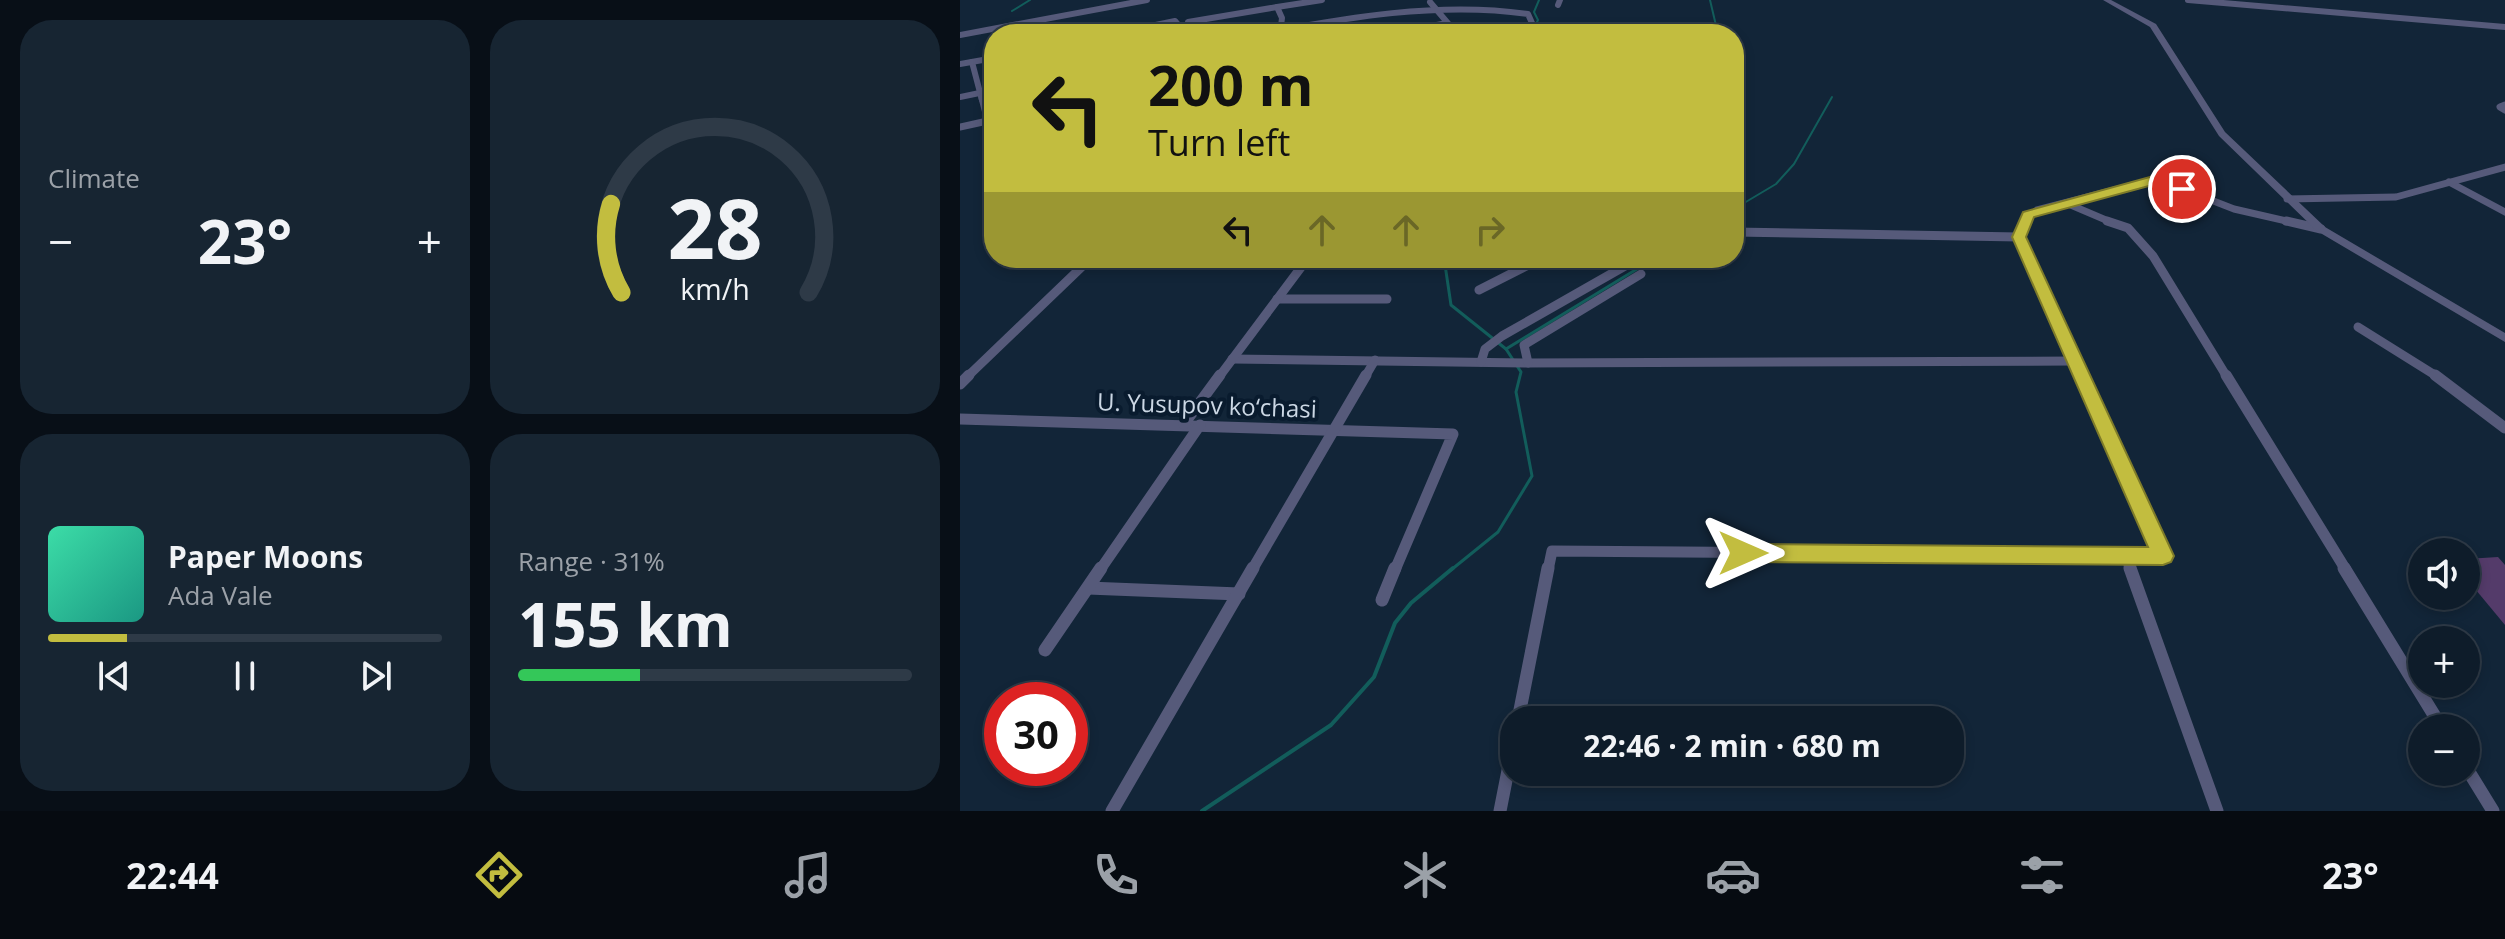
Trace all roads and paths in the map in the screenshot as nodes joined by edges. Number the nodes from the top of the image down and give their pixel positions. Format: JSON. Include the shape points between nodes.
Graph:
{"nodes":[{"id":1,"x":1147,"y":0,"type":"edge"},
{"id":2,"x":1322,"y":0,"type":"edge"},
{"id":3,"x":2106,"y":0,"type":"edge"},
{"id":4,"x":2188,"y":0,"type":"edge"},
{"id":5,"x":1430,"y":2,"type":"edge"},
{"id":6,"x":1277,"y":7,"type":"junction"},
{"id":7,"x":1188,"y":22,"type":"dead end"},
{"id":8,"x":1447,"y":23,"type":"joint"},
{"id":9,"x":1532,"y":23,"type":"dead end"},
{"id":10,"x":1019,"y":24,"type":"edge"},
{"id":11,"x":1281,"y":24,"type":"edge"},
{"id":12,"x":1320,"y":24,"type":"edge"},
{"id":13,"x":1442,"y":24,"type":"edge"},
{"id":14,"x":2505,"y":27,"type":"edge"},
{"id":15,"x":984,"y":31,"type":"edge"},
{"id":16,"x":960,"y":35,"type":"edge"},
{"id":17,"x":984,"y":60,"type":"edge"},
{"id":18,"x":972,"y":62,"type":"junction"},
{"id":19,"x":960,"y":64,"type":"edge"},
{"id":20,"x":984,"y":92,"type":"edge"},
{"id":21,"x":980,"y":93,"type":"junction"},
{"id":22,"x":960,"y":97,"type":"edge"},
{"id":23,"x":984,"y":103,"type":"edge"},
{"id":24,"x":984,"y":122,"type":"edge"},
{"id":25,"x":960,"y":127,"type":"edge"},
{"id":26,"x":2505,"y":167,"type":"edge"},
{"id":27,"x":2449,"y":182,"type":"junction"},
{"id":28,"x":2287,"y":199,"type":"junction"},
{"id":29,"x":2066,"y":203,"type":"junction"},
{"id":30,"x":2505,"y":212,"type":"edge"},
{"id":31,"x":2321,"y":229,"type":"junction"},
{"id":32,"x":1744,"y":232,"type":"edge"},
{"id":33,"x":2019,"y":237,"type":"junction"},
{"id":34,"x":1081,"y":268,"type":"edge"},
{"id":35,"x":1300,"y":268,"type":"edge"},
{"id":36,"x":1522,"y":268,"type":"edge"},
{"id":37,"x":1621,"y":268,"type":"edge"},
{"id":38,"x":1641,"y":274,"type":"dead end"},
{"id":39,"x":1479,"y":290,"type":"dead end"},
{"id":40,"x":1277,"y":299,"type":"junction"},
{"id":41,"x":1387,"y":299,"type":"dead end"},
{"id":42,"x":2358,"y":327,"type":"dead end"},
{"id":43,"x":2505,"y":338,"type":"edge"},
{"id":44,"x":1232,"y":359,"type":"junction"},
{"id":45,"x":1375,"y":360,"type":"junction"},
{"id":46,"x":2073,"y":361,"type":"junction"},
{"id":47,"x":1481,"y":362,"type":"junction"},
{"id":48,"x":1526,"y":363,"type":"junction"},
{"id":49,"x":960,"y":384,"type":"edge"},
{"id":50,"x":960,"y":419,"type":"edge"},
{"id":51,"x":1184,"y":424,"type":"junction"},
{"id":52,"x":1200,"y":425,"type":"junction"},
{"id":53,"x":2505,"y":428,"type":"edge"},
{"id":54,"x":1334,"y":430,"type":"junction"},
{"id":55,"x":2126,"y":556,"type":"junction"},
{"id":56,"x":1088,"y":588,"type":"junction"},
{"id":57,"x":1239,"y":594,"type":"junction"},
{"id":58,"x":1382,"y":600,"type":"dead end"},
{"id":59,"x":1045,"y":650,"type":"dead end"},
{"id":60,"x":1521,"y":706,"type":"edge"},
{"id":61,"x":2433,"y":714,"type":"edge"},
{"id":62,"x":1505,"y":786,"type":"edge"},
{"id":63,"x":2478,"y":786,"type":"edge"},
{"id":64,"x":1112,"y":811,"type":"edge"},
{"id":65,"x":1500,"y":811,"type":"edge"},
{"id":66,"x":2217,"y":811,"type":"edge"},
{"id":67,"x":2493,"y":811,"type":"edge"}],
"edges":[{"from":1,"to":10,"type":"street"},
{"from":2,"to":6,"type":"street"},
{"from":3,"to":28,"type":"street","via":[[2153,26],[2217,129]]},
{"from":4,"to":14,"type":"street"},
{"from":5,"to":8,"type":"street"},
{"from":5,"to":9,"type":"street","via":[[1516,8]]},
{"from":5,"to":12,"type":"street"},
{"from":6,"to":7,"type":"street"},
{"from":6,"to":11,"type":"street"},
{"from":8,"to":13,"type":"street"},
{"from":15,"to":16,"type":"street"},
{"from":17,"to":18,"type":"street"},
{"from":18,"to":19,"type":"street"},
{"from":18,"to":21,"type":"street"},
{"from":20,"to":21,"type":"street"},
{"from":21,"to":22,"type":"street"},
{"from":21,"to":23,"type":"street"},
{"from":24,"to":25,"type":"street"},
{"from":26,"to":27,"type":"street"},
{"from":27,"to":28,"type":"street","via":[[2396,197]]},
{"from":27,"to":30,"type":"street"},
{"from":28,"to":31,"type":"street"},
{"from":29,"to":31,"type":"street","via":[[2157,179],[2234,209]]},
{"from":29,"to":33,"type":"street","via":[[2028,215]]},
{"from":29,"to":61,"type":"street","via":[[2128,228],[2153,256]]},
{"from":31,"to":43,"type":"street"},
{"from":32,"to":33,"type":"street"},
{"from":33,"to":46,"type":"street"},
{"from":34,"to":49,"type":"street"},
{"from":35,"to":40,"type":"street"},
{"from":36,"to":39,"type":"street"},
{"from":37,"to":47,"type":"street","via":[[1502,336],[1485,349]]},
{"from":38,"to":48,"type":"street","via":[[1524,345]]},
{"from":40,"to":41,"type":"street"},
{"from":40,"to":44,"type":"street"},
{"from":42,"to":53,"type":"street"},
{"from":44,"to":45,"type":"street"},
{"from":44,"to":51,"type":"street"},
{"from":45,"to":47,"type":"street"},
{"from":45,"to":54,"type":"street"},
{"from":46,"to":48,"type":"street"},
{"from":46,"to":55,"type":"street","via":[[2163,556]]},
{"from":47,"to":48,"type":"street"},
{"from":50,"to":51,"type":"street","name":"U. Yusupov ko‘chasi"},
{"from":51,"to":52,"type":"street","name":"U. Yusupov ko‘chasi"},
{"from":52,"to":54,"type":"street","name":"U. Yusupov ko‘chasi"},
{"from":52,"to":56,"type":"street"},
{"from":54,"to":57,"type":"street"},
{"from":54,"to":58,"type":"street","name":"U. Yusupov ko‘chasi","via":[[1453,434]]},
{"from":55,"to":60,"type":"street","via":[[1552,551]]},
{"from":55,"to":66,"type":"street"},
{"from":56,"to":57,"type":"street"},
{"from":56,"to":59,"type":"street"},
{"from":57,"to":64,"type":"street"},
{"from":62,"to":65,"type":"street"},
{"from":63,"to":67,"type":"street"}]}
